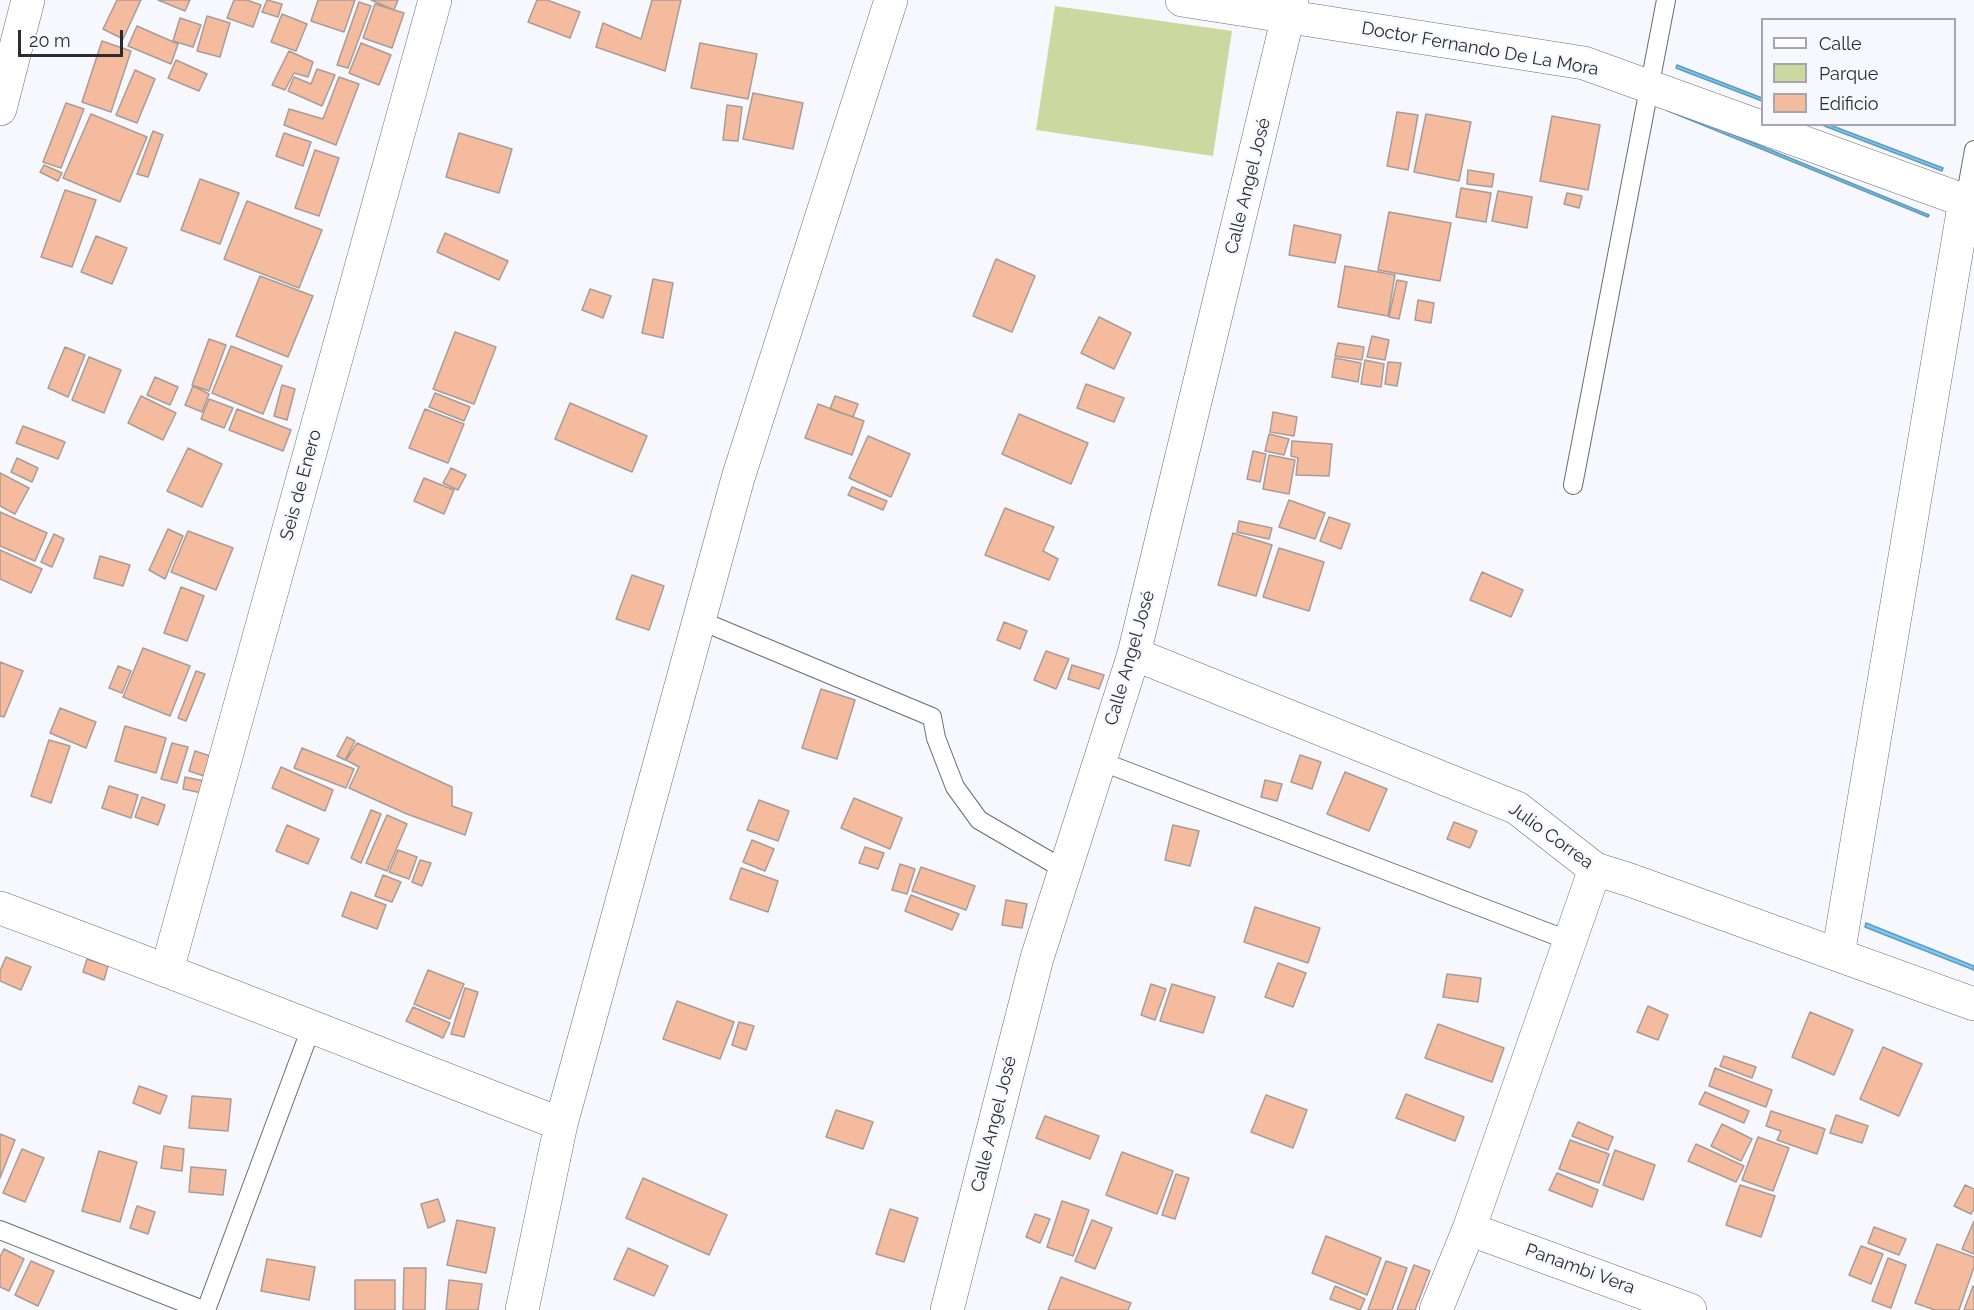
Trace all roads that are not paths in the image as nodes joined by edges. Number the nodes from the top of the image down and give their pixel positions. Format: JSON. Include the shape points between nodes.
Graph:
{"nodes":[{"id":1,"x":28,"y":0,"type":"edge"},
{"id":2,"x":435,"y":0,"type":"edge"},
{"id":3,"x":891,"y":0,"type":"edge"},
{"id":4,"x":1182,"y":0,"type":"edge"},
{"id":5,"x":1666,"y":0,"type":"edge"},
{"id":6,"x":1290,"y":8,"type":"edge"},
{"id":7,"x":1651,"y":86,"type":"junction"},
{"id":8,"x":0,"y":109,"type":"edge"},
{"id":9,"x":1974,"y":150,"type":"edge"},
{"id":10,"x":1970,"y":202,"type":"edge"},
{"id":11,"x":1573,"y":485,"type":"dead end"},
{"id":12,"x":699,"y":620,"type":"junction"},
{"id":13,"x":1134,"y":654,"type":"junction"},
{"id":14,"x":1100,"y":761,"type":"junction"},
{"id":15,"x":1595,"y":869,"type":"junction"},
{"id":16,"x":1065,"y":870,"type":"junction"},
{"id":17,"x":0,"y":908,"type":"edge"},
{"id":18,"x":1570,"y":941,"type":"junction"},
{"id":19,"x":1838,"y":955,"type":"junction"},
{"id":20,"x":167,"y":970,"type":"junction"},
{"id":21,"x":1974,"y":1004,"type":"edge"},
{"id":22,"x":311,"y":1028,"type":"junction"},
{"id":23,"x":561,"y":1124,"type":"junction"},
{"id":24,"x":1469,"y":1229,"type":"junction"},
{"id":25,"x":0,"y":1230,"type":"edge"},
{"id":26,"x":204,"y":1310,"type":"edge"},
{"id":27,"x":522,"y":1310,"type":"edge"},
{"id":28,"x":947,"y":1310,"type":"edge"},
{"id":29,"x":1436,"y":1310,"type":"edge"},
{"id":30,"x":1690,"y":1310,"type":"edge"}],
"edges":[{"from":1,"to":8,"type":"street"},
{"from":2,"to":20,"type":"street","name":"Seis de Enero"},
{"from":3,"to":12,"type":"street","via":[[738,478]]},
{"from":4,"to":6,"type":"street","name":"Doctor Fernando De La Mora"},
{"from":5,"to":7,"type":"lane"},
{"from":6,"to":7,"type":"street","name":"Doctor Fernando De La Mora","via":[[1584,63]]},
{"from":6,"to":13,"type":"street","name":"Calle Angel José"},
{"from":7,"to":10,"type":"street","name":"Doctor Fernando De La Mora"},
{"from":7,"to":11,"type":"lane"},
{"from":9,"to":10,"type":"lane"},
{"from":10,"to":19,"type":"street"},
{"from":12,"to":16,"type":"lane","via":[[932,717],[955,787],[979,820]]},
{"from":12,"to":23,"type":"street"},
{"from":13,"to":14,"type":"street","name":"Calle Angel José"},
{"from":13,"to":15,"type":"street","name":"Julio Correa","via":[[1517,808]]},
{"from":14,"to":16,"type":"street","name":"Calle Angel José"},
{"from":14,"to":18,"type":"lane"},
{"from":15,"to":18,"type":"street"},
{"from":15,"to":19,"type":"street","name":"Julio Correa"},
{"from":16,"to":28,"type":"street","name":"Calle Angel José","via":[[1037,958]]},
{"from":17,"to":20,"type":"street"},
{"from":18,"to":24,"type":"street"},
{"from":19,"to":21,"type":"street","name":"Julio Correa"},
{"from":20,"to":22,"type":"street"},
{"from":22,"to":23,"type":"street"},
{"from":22,"to":26,"type":"lane"},
{"from":23,"to":27,"type":"street"},
{"from":24,"to":29,"type":"street"},
{"from":24,"to":30,"type":"street","name":"Panambi Vera"},
{"from":25,"to":26,"type":"lane"}]}
